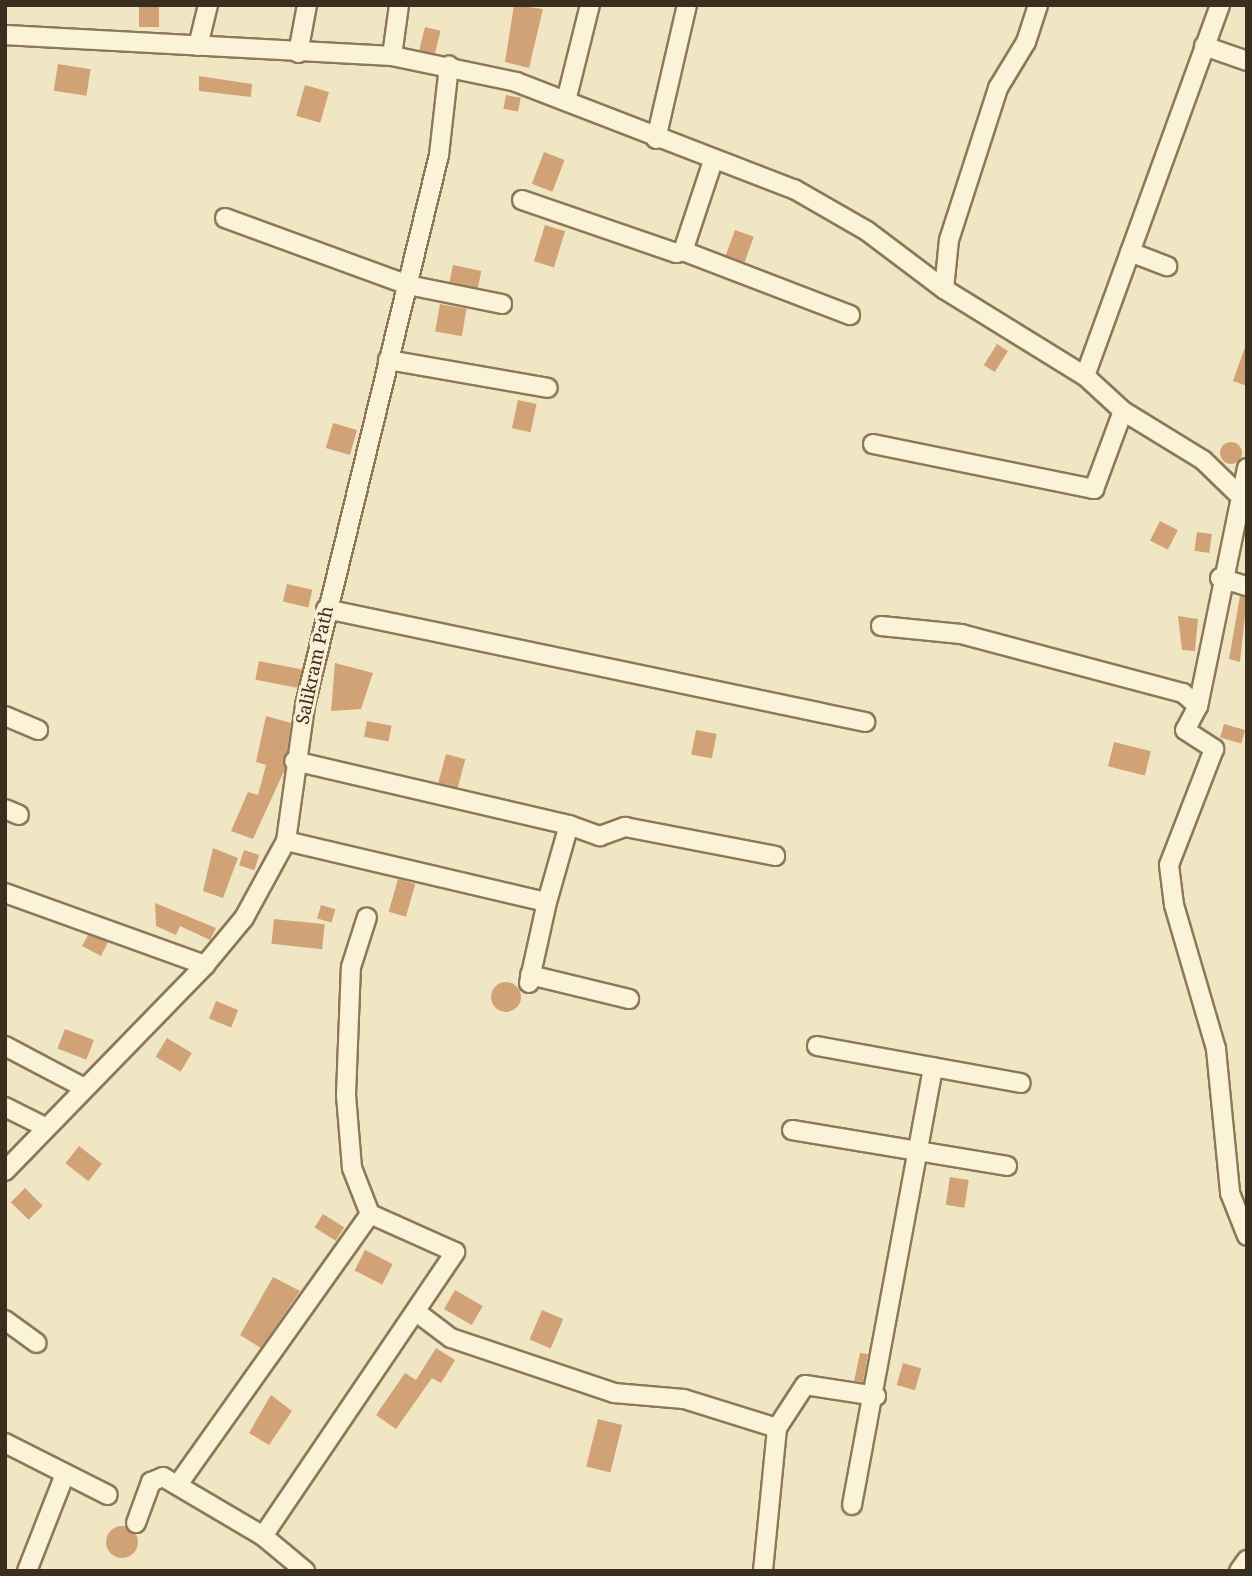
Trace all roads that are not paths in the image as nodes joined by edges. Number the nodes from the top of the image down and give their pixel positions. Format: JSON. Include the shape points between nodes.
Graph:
{"nodes":[{"id":1,"x":208,"y":5,"type":"edge"},
{"id":2,"x":307,"y":5,"type":"edge"},
{"id":3,"x":399,"y":5,"type":"edge"},
{"id":4,"x":590,"y":5,"type":"edge"},
{"id":5,"x":687,"y":5,"type":"edge"},
{"id":6,"x":1038,"y":5,"type":"edge"},
{"id":7,"x":1220,"y":5,"type":"edge"},
{"id":8,"x":5,"y":35,"type":"edge"},
{"id":9,"x":1204,"y":46,"type":"junction"},
{"id":10,"x":198,"y":47,"type":"junction"},
{"id":11,"x":298,"y":53,"type":"junction"},
{"id":12,"x":392,"y":56,"type":"junction"},
{"id":13,"x":1247,"y":61,"type":"edge"},
{"id":14,"x":449,"y":66,"type":"junction"},
{"id":15,"x":566,"y":101,"type":"junction"},
{"id":16,"x":656,"y":139,"type":"junction"},
{"id":17,"x":713,"y":161,"type":"junction"},
{"id":18,"x":522,"y":200,"type":"dead end"},
{"id":19,"x":225,"y":218,"type":"dead end"},
{"id":20,"x":683,"y":250,"type":"junction"},
{"id":21,"x":1129,"y":252,"type":"junction"},
{"id":22,"x":1167,"y":266,"type":"dead end"},
{"id":23,"x":408,"y":285,"type":"junction"},
{"id":24,"x":944,"y":289,"type":"junction"},
{"id":25,"x":502,"y":304,"type":"dead end"},
{"id":26,"x":850,"y":315,"type":"dead end"},
{"id":27,"x":388,"y":360,"type":"junction"},
{"id":28,"x":1085,"y":376,"type":"junction"},
{"id":29,"x":548,"y":388,"type":"dead end"},
{"id":30,"x":1123,"y":411,"type":"junction"},
{"id":31,"x":873,"y":444,"type":"dead end"},
{"id":32,"x":1247,"y":468,"type":"edge"},
{"id":33,"x":1237,"y":493,"type":"junction"},
{"id":34,"x":1220,"y":578,"type":"junction"},
{"id":35,"x":1247,"y":586,"type":"edge"},
{"id":36,"x":326,"y":609,"type":"junction"},
{"id":37,"x":881,"y":626,"type":"dead end"},
{"id":38,"x":1198,"y":706,"type":"junction"},
{"id":39,"x":5,"y":716,"type":"edge"},
{"id":40,"x":865,"y":722,"type":"dead end"},
{"id":41,"x":38,"y":730,"type":"dead end"},
{"id":42,"x":294,"y":761,"type":"junction"},
{"id":43,"x":569,"y":825,"type":"junction"},
{"id":44,"x":286,"y":841,"type":"junction"},
{"id":45,"x":775,"y":856,"type":"dead end"},
{"id":46,"x":5,"y":893,"type":"edge"},
{"id":47,"x":547,"y":902,"type":"junction"},
{"id":48,"x":368,"y":916,"type":"dead end"},
{"id":49,"x":205,"y":965,"type":"junction"},
{"id":50,"x":629,"y":999,"type":"dead end"},
{"id":51,"x":5,"y":1046,"type":"edge"},
{"id":52,"x":817,"y":1046,"type":"dead end"},
{"id":53,"x":933,"y":1067,"type":"junction"},
{"id":54,"x":1021,"y":1083,"type":"dead end"},
{"id":55,"x":81,"y":1086,"type":"junction"},
{"id":56,"x":5,"y":1107,"type":"edge"},
{"id":57,"x":43,"y":1126,"type":"junction"},
{"id":58,"x":792,"y":1130,"type":"dead end"},
{"id":59,"x":916,"y":1153,"type":"junction"},
{"id":60,"x":1007,"y":1166,"type":"dead end"},
{"id":61,"x":5,"y":1171,"type":"edge"},
{"id":62,"x":370,"y":1214,"type":"junction"},
{"id":63,"x":1247,"y":1236,"type":"edge"},
{"id":64,"x":419,"y":1314,"type":"junction"},
{"id":65,"x":5,"y":1320,"type":"edge"},
{"id":66,"x":37,"y":1343,"type":"dead end"},
{"id":67,"x":876,"y":1396,"type":"junction"},
{"id":68,"x":777,"y":1428,"type":"junction"},
{"id":69,"x":5,"y":1443,"type":"edge"},
{"id":70,"x":65,"y":1474,"type":"junction"},
{"id":71,"x":179,"y":1483,"type":"junction"},
{"id":72,"x":108,"y":1495,"type":"dead end"},
{"id":73,"x":852,"y":1505,"type":"dead end"},
{"id":74,"x":136,"y":1523,"type":"dead end"},
{"id":75,"x":263,"y":1536,"type":"junction"},
{"id":76,"x":1247,"y":1560,"type":"edge"},
{"id":77,"x":27,"y":1571,"type":"edge"},
{"id":78,"x":305,"y":1571,"type":"edge"},
{"id":79,"x":763,"y":1571,"type":"edge"},
{"id":80,"x":1239,"y":1571,"type":"edge"}],
"edges":[{"from":1,"to":10,"type":"street"},
{"from":2,"to":11,"type":"street"},
{"from":3,"to":12,"type":"street"},
{"from":4,"to":15,"type":"street"},
{"from":5,"to":16,"type":"street"},
{"from":6,"to":24,"type":"street","via":[[1026,42],[998,88],[949,240]]},
{"from":7,"to":9,"type":"street"},
{"from":8,"to":10,"type":"street"},
{"from":9,"to":13,"type":"street"},
{"from":9,"to":21,"type":"street"},
{"from":10,"to":11,"type":"street"},
{"from":11,"to":12,"type":"street"},
{"from":12,"to":14,"type":"street"},
{"from":14,"to":15,"type":"street"},
{"from":14,"to":23,"type":"street","name":"Salikram Path","via":[[439,155]]},
{"from":15,"to":16,"type":"street"},
{"from":16,"to":17,"type":"street"},
{"from":17,"to":20,"type":"street"},
{"from":17,"to":24,"type":"street","via":[[794,189],[867,231]]},
{"from":18,"to":20,"type":"street"},
{"from":19,"to":23,"type":"street"},
{"from":20,"to":26,"type":"street"},
{"from":21,"to":22,"type":"street"},
{"from":21,"to":28,"type":"street"},
{"from":23,"to":25,"type":"street"},
{"from":23,"to":27,"type":"street","name":"Salikram Path"},
{"from":24,"to":28,"type":"street"},
{"from":27,"to":29,"type":"street"},
{"from":27,"to":36,"type":"street","name":"Salikram Path"},
{"from":28,"to":30,"type":"street"},
{"from":30,"to":31,"type":"street","via":[[1094,489]]},
{"from":30,"to":33,"type":"street","via":[[1203,460]]},
{"from":32,"to":33,"type":"street"},
{"from":33,"to":34,"type":"street"},
{"from":34,"to":35,"type":"street"},
{"from":34,"to":38,"type":"street"},
{"from":36,"to":40,"type":"street"},
{"from":36,"to":42,"type":"street","name":"Salikram Path"},
{"from":37,"to":38,"type":"street","via":[[961,634],[1183,693]]},
{"from":38,"to":63,"type":"street","via":[[1185,730],[1214,749],[1169,864],[1174,905],[1216,1049],[1230,1193]]},
{"from":39,"to":41,"type":"street"},
{"from":42,"to":43,"type":"street"},
{"from":42,"to":44,"type":"street","name":"Salikram Path"},
{"from":43,"to":45,"type":"street","via":[[600,836],[625,827]]},
{"from":43,"to":47,"type":"street"},
{"from":44,"to":47,"type":"street"},
{"from":44,"to":49,"type":"street","name":"Salikram Path","via":[[244,918]]},
{"from":46,"to":49,"type":"street"},
{"from":47,"to":50,"type":"street","via":[[529,979]]},
{"from":48,"to":62,"type":"street","via":[[351,967],[346,1095],[352,1168]]},
{"from":49,"to":55,"type":"street","name":"Salikram Path"},
{"from":51,"to":55,"type":"street"},
{"from":52,"to":53,"type":"street"},
{"from":53,"to":54,"type":"street"},
{"from":53,"to":59,"type":"street"},
{"from":55,"to":57,"type":"street","name":"Salikram Path"},
{"from":56,"to":57,"type":"street"},
{"from":57,"to":61,"type":"street","name":"Salikram Path"},
{"from":58,"to":59,"type":"street"},
{"from":59,"to":60,"type":"street"},
{"from":59,"to":67,"type":"street"},
{"from":62,"to":64,"type":"street","via":[[455,1252]]},
{"from":62,"to":71,"type":"street"},
{"from":64,"to":68,"type":"street","via":[[451,1338],[614,1392],[684,1399]]},
{"from":64,"to":75,"type":"street"},
{"from":65,"to":66,"type":"street"},
{"from":67,"to":68,"type":"street","via":[[805,1385]]},
{"from":67,"to":73,"type":"street"},
{"from":68,"to":79,"type":"street"},
{"from":69,"to":70,"type":"street"},
{"from":70,"to":72,"type":"street"},
{"from":70,"to":77,"type":"street"},
{"from":71,"to":74,"type":"street","via":[[163,1477],[151,1482]]},
{"from":71,"to":75,"type":"street"},
{"from":75,"to":78,"type":"street"},
{"from":76,"to":80,"type":"street"}]}
